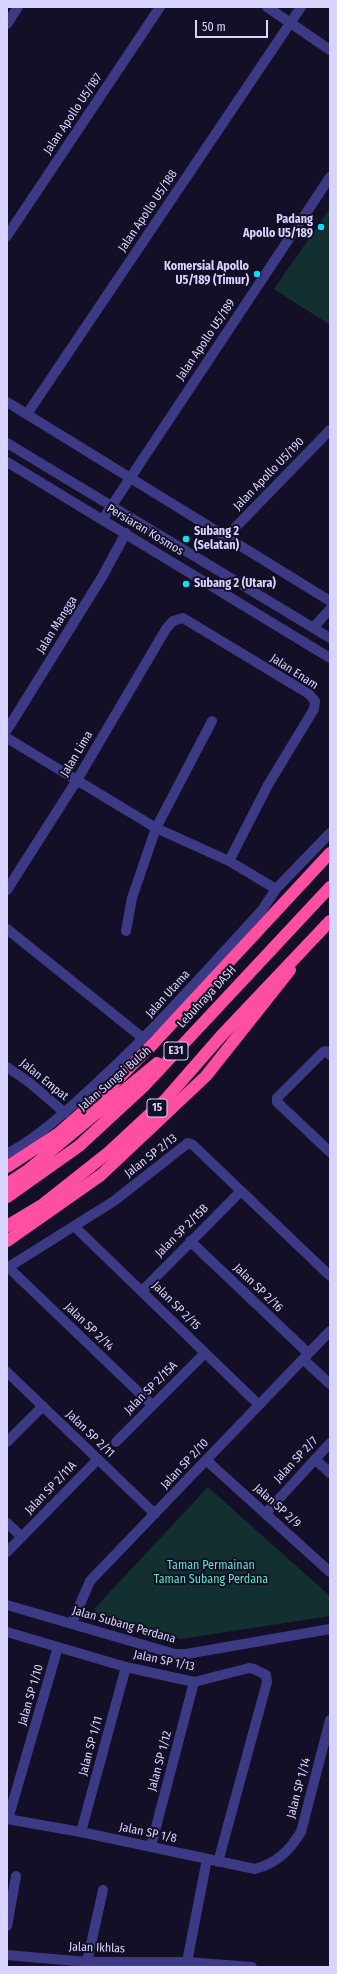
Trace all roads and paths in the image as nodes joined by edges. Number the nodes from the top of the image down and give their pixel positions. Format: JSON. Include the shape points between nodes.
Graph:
{"nodes":[{"id":1,"x":18,"y":7,"type":"edge"},
{"id":2,"x":160,"y":7,"type":"edge"},
{"id":3,"x":267,"y":7,"type":"edge"},
{"id":4,"x":301,"y":7,"type":"edge"},
{"id":5,"x":290,"y":23,"type":"junction"},
{"id":6,"x":7,"y":24,"type":"edge"},
{"id":7,"x":330,"y":50,"type":"edge"},
{"id":8,"x":330,"y":177,"type":"edge"},
{"id":9,"x":7,"y":236,"type":"edge"},
{"id":10,"x":7,"y":402,"type":"edge"},
{"id":11,"x":27,"y":414,"type":"junction"},
{"id":12,"x":330,"y":430,"type":"edge"},
{"id":13,"x":7,"y":443,"type":"edge"},
{"id":14,"x":7,"y":462,"type":"edge"},
{"id":15,"x":130,"y":478,"type":"junction"},
{"id":16,"x":112,"y":506,"type":"junction"},
{"id":17,"x":103,"y":519,"type":"junction"},
{"id":18,"x":126,"y":533,"type":"junction"},
{"id":19,"x":228,"y":536,"type":"junction"},
{"id":20,"x":330,"y":601,"type":"edge"},
{"id":21,"x":330,"y":609,"type":"edge"},
{"id":22,"x":313,"y":628,"type":"junction"},
{"id":23,"x":166,"y":629,"type":"joint"},
{"id":24,"x":330,"y":638,"type":"edge"},
{"id":25,"x":330,"y":658,"type":"edge"},
{"id":26,"x":212,"y":721,"type":"dead end"},
{"id":27,"x":7,"y":730,"type":"edge"},
{"id":28,"x":7,"y":738,"type":"edge"},
{"id":29,"x":77,"y":780,"type":"junction"},
{"id":30,"x":156,"y":828,"type":"junction"},
{"id":31,"x":330,"y":833,"type":"edge"},
{"id":32,"x":330,"y":853,"type":"edge"},
{"id":33,"x":229,"y":861,"type":"junction"},
{"id":34,"x":330,"y":881,"type":"edge"},
{"id":35,"x":330,"y":887,"type":"edge"},
{"id":36,"x":276,"y":889,"type":"junction"},
{"id":37,"x":7,"y":890,"type":"edge"},
{"id":38,"x":330,"y":921,"type":"edge"},
{"id":39,"x":7,"y":929,"type":"edge"},
{"id":40,"x":330,"y":929,"type":"edge"},
{"id":41,"x":126,"y":931,"type":"dead end"},
{"id":42,"x":290,"y":970,"type":"junction"},
{"id":43,"x":144,"y":1039,"type":"junction"},
{"id":44,"x":330,"y":1055,"type":"edge"},
{"id":45,"x":7,"y":1067,"type":"edge"},
{"id":46,"x":65,"y":1113,"type":"junction"},
{"id":47,"x":330,"y":1152,"type":"edge"},
{"id":48,"x":7,"y":1154,"type":"edge"},
{"id":49,"x":7,"y":1167,"type":"edge"},
{"id":50,"x":7,"y":1184,"type":"edge"},
{"id":51,"x":241,"y":1191,"type":"junction"},
{"id":52,"x":7,"y":1197,"type":"edge"},
{"id":53,"x":7,"y":1225,"type":"edge"},
{"id":54,"x":75,"y":1227,"type":"junction"},
{"id":55,"x":190,"y":1240,"type":"junction"},
{"id":56,"x":7,"y":1241,"type":"edge"},
{"id":57,"x":8,"y":1268,"type":"edge"},
{"id":58,"x":330,"y":1276,"type":"edge"},
{"id":59,"x":142,"y":1291,"type":"junction"},
{"id":60,"x":330,"y":1332,"type":"edge"},
{"id":61,"x":205,"y":1353,"type":"junction"},
{"id":62,"x":306,"y":1356,"type":"junction"},
{"id":63,"x":7,"y":1372,"type":"edge"},
{"id":64,"x":330,"y":1384,"type":"edge"},
{"id":65,"x":152,"y":1405,"type":"junction"},
{"id":66,"x":259,"y":1405,"type":"junction"},
{"id":67,"x":43,"y":1406,"type":"junction"},
{"id":68,"x":7,"y":1442,"type":"edge"},
{"id":69,"x":116,"y":1442,"type":"dead end"},
{"id":70,"x":330,"y":1443,"type":"edge"},
{"id":71,"x":98,"y":1459,"type":"junction"},
{"id":72,"x":315,"y":1459,"type":"junction"},
{"id":73,"x":206,"y":1460,"type":"junction"},
{"id":74,"x":330,"y":1473,"type":"edge"},
{"id":75,"x":266,"y":1513,"type":"junction"},
{"id":76,"x":156,"y":1514,"type":"junction"},
{"id":77,"x":7,"y":1523,"type":"edge"},
{"id":78,"x":22,"y":1537,"type":"junction"},
{"id":79,"x":7,"y":1552,"type":"edge"},
{"id":80,"x":330,"y":1572,"type":"edge"},
{"id":81,"x":7,"y":1605,"type":"edge"},
{"id":82,"x":72,"y":1622,"type":"junction"},
{"id":83,"x":330,"y":1629,"type":"edge"},
{"id":84,"x":7,"y":1632,"type":"edge"},
{"id":85,"x":58,"y":1647,"type":"junction"},
{"id":86,"x":126,"y":1667,"type":"junction"},
{"id":87,"x":194,"y":1682,"type":"junction"},
{"id":88,"x":330,"y":1720,"type":"edge"},
{"id":89,"x":7,"y":1819,"type":"edge"},
{"id":90,"x":81,"y":1832,"type":"junction"},
{"id":91,"x":151,"y":1846,"type":"junction"},
{"id":92,"x":281,"y":1857,"type":"joint"},
{"id":93,"x":207,"y":1859,"type":"junction"},
{"id":94,"x":218,"y":1862,"type":"junction"},
{"id":95,"x":16,"y":1876,"type":"dead end"},
{"id":96,"x":103,"y":1890,"type":"dead end"},
{"id":97,"x":7,"y":1926,"type":"edge"},
{"id":98,"x":7,"y":1955,"type":"edge"},
{"id":99,"x":87,"y":1962,"type":"junction"},
{"id":100,"x":187,"y":1962,"type":"junction"},
{"id":101,"x":252,"y":1967,"type":"edge"}],
"edges":[{"from":1,"to":6,"type":"street"},
{"from":2,"to":9,"type":"street","name":"Jalan Apollo U5/187"},
{"from":3,"to":5,"type":"street"},
{"from":4,"to":5,"type":"street","name":"Jalan Apollo U5/188"},
{"from":5,"to":7,"type":"street"},
{"from":5,"to":11,"type":"street","name":"Jalan Apollo U5/188"},
{"from":8,"to":15,"type":"street","name":"Jalan Apollo U5/189"},
{"from":10,"to":11,"type":"street"},
{"from":11,"to":15,"type":"street"},
{"from":12,"to":19,"type":"street","name":"Jalan Apollo U5/190"},
{"from":13,"to":16,"type":"street","name":"Persiaran Kosmos"},
{"from":14,"to":17,"type":"street","name":"Persiaran Kosmos"},
{"from":15,"to":16,"type":"street","name":"Jalan Apollo U5/189"},
{"from":15,"to":19,"type":"street"},
{"from":16,"to":17,"type":"street","name":"Jalan Apollo U5/189"},
{"from":16,"to":22,"type":"street","name":"Persiaran Kosmos"},
{"from":17,"to":18,"type":"street","name":"Persiaran Kosmos"},
{"from":18,"to":25,"type":"street","name":"Persiaran Kosmos"},
{"from":18,"to":27,"type":"street","name":"Jalan Mangga","via":[[102,577]]},
{"from":19,"to":20,"type":"street"},
{"from":21,"to":22,"type":"street"},
{"from":22,"to":24,"type":"street","name":"Persiaran Kosmos"},
{"from":23,"to":29,"type":"street","name":"Jalan Lima"},
{"from":23,"to":33,"type":"street","name":"Jalan Enam","via":[[173,621],[183,618],[309,694],[315,701],[314,709],[268,785]]},
{"from":26,"to":30,"type":"street"},
{"from":28,"to":29,"type":"street"},
{"from":29,"to":30,"type":"street"},
{"from":29,"to":37,"type":"street","name":"Jalan Lima"},
{"from":30,"to":33,"type":"street"},
{"from":30,"to":41,"type":"street","via":[[132,898]]},
{"from":31,"to":36,"type":"street","name":"Jalan Utama"},
{"from":32,"to":49,"type":"highway","via":[[102,1096],[59,1133]]},
{"from":33,"to":36,"type":"street"},
{"from":34,"to":50,"type":"highway","name":"Jalan Sungai Buloh","via":[[159,1060],[28,1170]]},
{"from":35,"to":52,"type":"highway","name":"Lebuhraya DASH","number":"E31","via":[[145,1085],[79,1146]]},
{"from":36,"to":43,"type":"street","name":"Jalan Utama","via":[[262,910]]},
{"from":38,"to":53,"type":"highway","number":"E31","bridge":true,"via":[[221,1036],[165,1100],[109,1152],[42,1205]]},
{"from":39,"to":43,"type":"street"},
{"from":40,"to":42,"type":"highway","number":"15"},
{"from":42,"to":53,"type":"highway","number":"15","via":[[213,1054],[141,1123],[91,1168]]},
{"from":42,"to":56,"type":"highway","via":[[206,1076],[101,1175]]},
{"from":43,"to":46,"type":"street","name":"Jalan Utama"},
{"from":44,"to":47,"type":"street","via":[[326,1051],[323,1052],[277,1098],[277,1102]]},
{"from":45,"to":46,"type":"street","name":"Jalan Empat"},
{"from":46,"to":48,"type":"street","name":"Jalan Utama"},
{"from":51,"to":54,"type":"street","name":"Jalan SP 2/13","via":[[188,1143],[114,1201]]},
{"from":51,"to":55,"type":"street","name":"Jalan SP 2/15B"},
{"from":51,"to":58,"type":"street","name":"Jalan SP 2/13"},
{"from":54,"to":57,"type":"street","name":"Jalan SP 2/13"},
{"from":54,"to":59,"type":"street","name":"Jalan SP 2/15"},
{"from":55,"to":59,"type":"street","name":"Jalan SP 2/15B"},
{"from":55,"to":62,"type":"street","name":"Jalan SP 2/16"},
{"from":57,"to":65,"type":"street","name":"Jalan SP 2/14"},
{"from":59,"to":61,"type":"street","name":"Jalan SP 2/15"},
{"from":60,"to":62,"type":"street","name":"Jalan SP 2/10"},
{"from":61,"to":65,"type":"street","name":"Jalan SP 2/15A"},
{"from":61,"to":66,"type":"street","name":"Jalan SP 2/15"},
{"from":62,"to":64,"type":"street","name":"Jalan SP 2/16"},
{"from":62,"to":66,"type":"street","name":"Jalan SP 2/10"},
{"from":63,"to":67,"type":"street","name":"Jalan SP 2/11"},
{"from":65,"to":69,"type":"street","name":"Jalan SP 2/15A"},
{"from":66,"to":73,"type":"street","name":"Jalan SP 2/10"},
{"from":67,"to":68,"type":"street"},
{"from":67,"to":71,"type":"street","name":"Jalan SP 2/11"},
{"from":70,"to":72,"type":"street","name":"Jalan SP 2/7"},
{"from":71,"to":76,"type":"street","name":"Jalan SP 2/11"},
{"from":71,"to":78,"type":"street","name":"Jalan SP 2/11A"},
{"from":72,"to":74,"type":"street"},
{"from":72,"to":75,"type":"street","name":"Jalan SP 2/7"},
{"from":73,"to":75,"type":"street","name":"Jalan SP 2/9"},
{"from":73,"to":76,"type":"street","name":"Jalan SP 2/10"},
{"from":75,"to":80,"type":"street","name":"Jalan SP 2/9"},
{"from":76,"to":82,"type":"street","name":"Jalan SP 2/10","via":[[90,1581]]},
{"from":77,"to":78,"type":"street"},
{"from":78,"to":79,"type":"street","name":"Jalan SP 2/11A"},
{"from":81,"to":82,"type":"street","name":"Jalan Subang Perdana"},
{"from":82,"to":83,"type":"street","name":"Jalan Subang Perdana","via":[[175,1654]]},
{"from":84,"to":85,"type":"street","name":"Jalan SP 1/13"},
{"from":85,"to":86,"type":"street","name":"Jalan SP 1/13"},
{"from":85,"to":89,"type":"street","name":"Jalan SP 1/10"},
{"from":86,"to":87,"type":"street","name":"Jalan SP 1/13"},
{"from":86,"to":90,"type":"street","name":"Jalan SP 1/11"},
{"from":87,"to":91,"type":"street","name":"Jalan SP 1/12"},
{"from":87,"to":94,"type":"street","name":"Jalan SP 1/13","via":[[249,1668],[261,1671],[267,1678]]},
{"from":88,"to":92,"type":"street","name":"Jalan SP 1/14","via":[[301,1832],[294,1844]]},
{"from":89,"to":90,"type":"street","name":"Jalan SP 1/8"},
{"from":90,"to":91,"type":"street","name":"Jalan SP 1/8"},
{"from":91,"to":93,"type":"street","name":"Jalan SP 1/8"},
{"from":92,"to":94,"type":"street","name":"Jalan SP 1/8","via":[[267,1866],[255,1869]]},
{"from":93,"to":94,"type":"street","name":"Jalan SP 1/8"},
{"from":93,"to":100,"type":"street"},
{"from":95,"to":97,"type":"street"},
{"from":96,"to":99,"type":"street"},
{"from":98,"to":99,"type":"street","name":"Jalan Ikhlas"},
{"from":99,"to":100,"type":"street","name":"Jalan Ikhlas"},
{"from":100,"to":101,"type":"street","name":"Jalan Ikhlas"}]}
